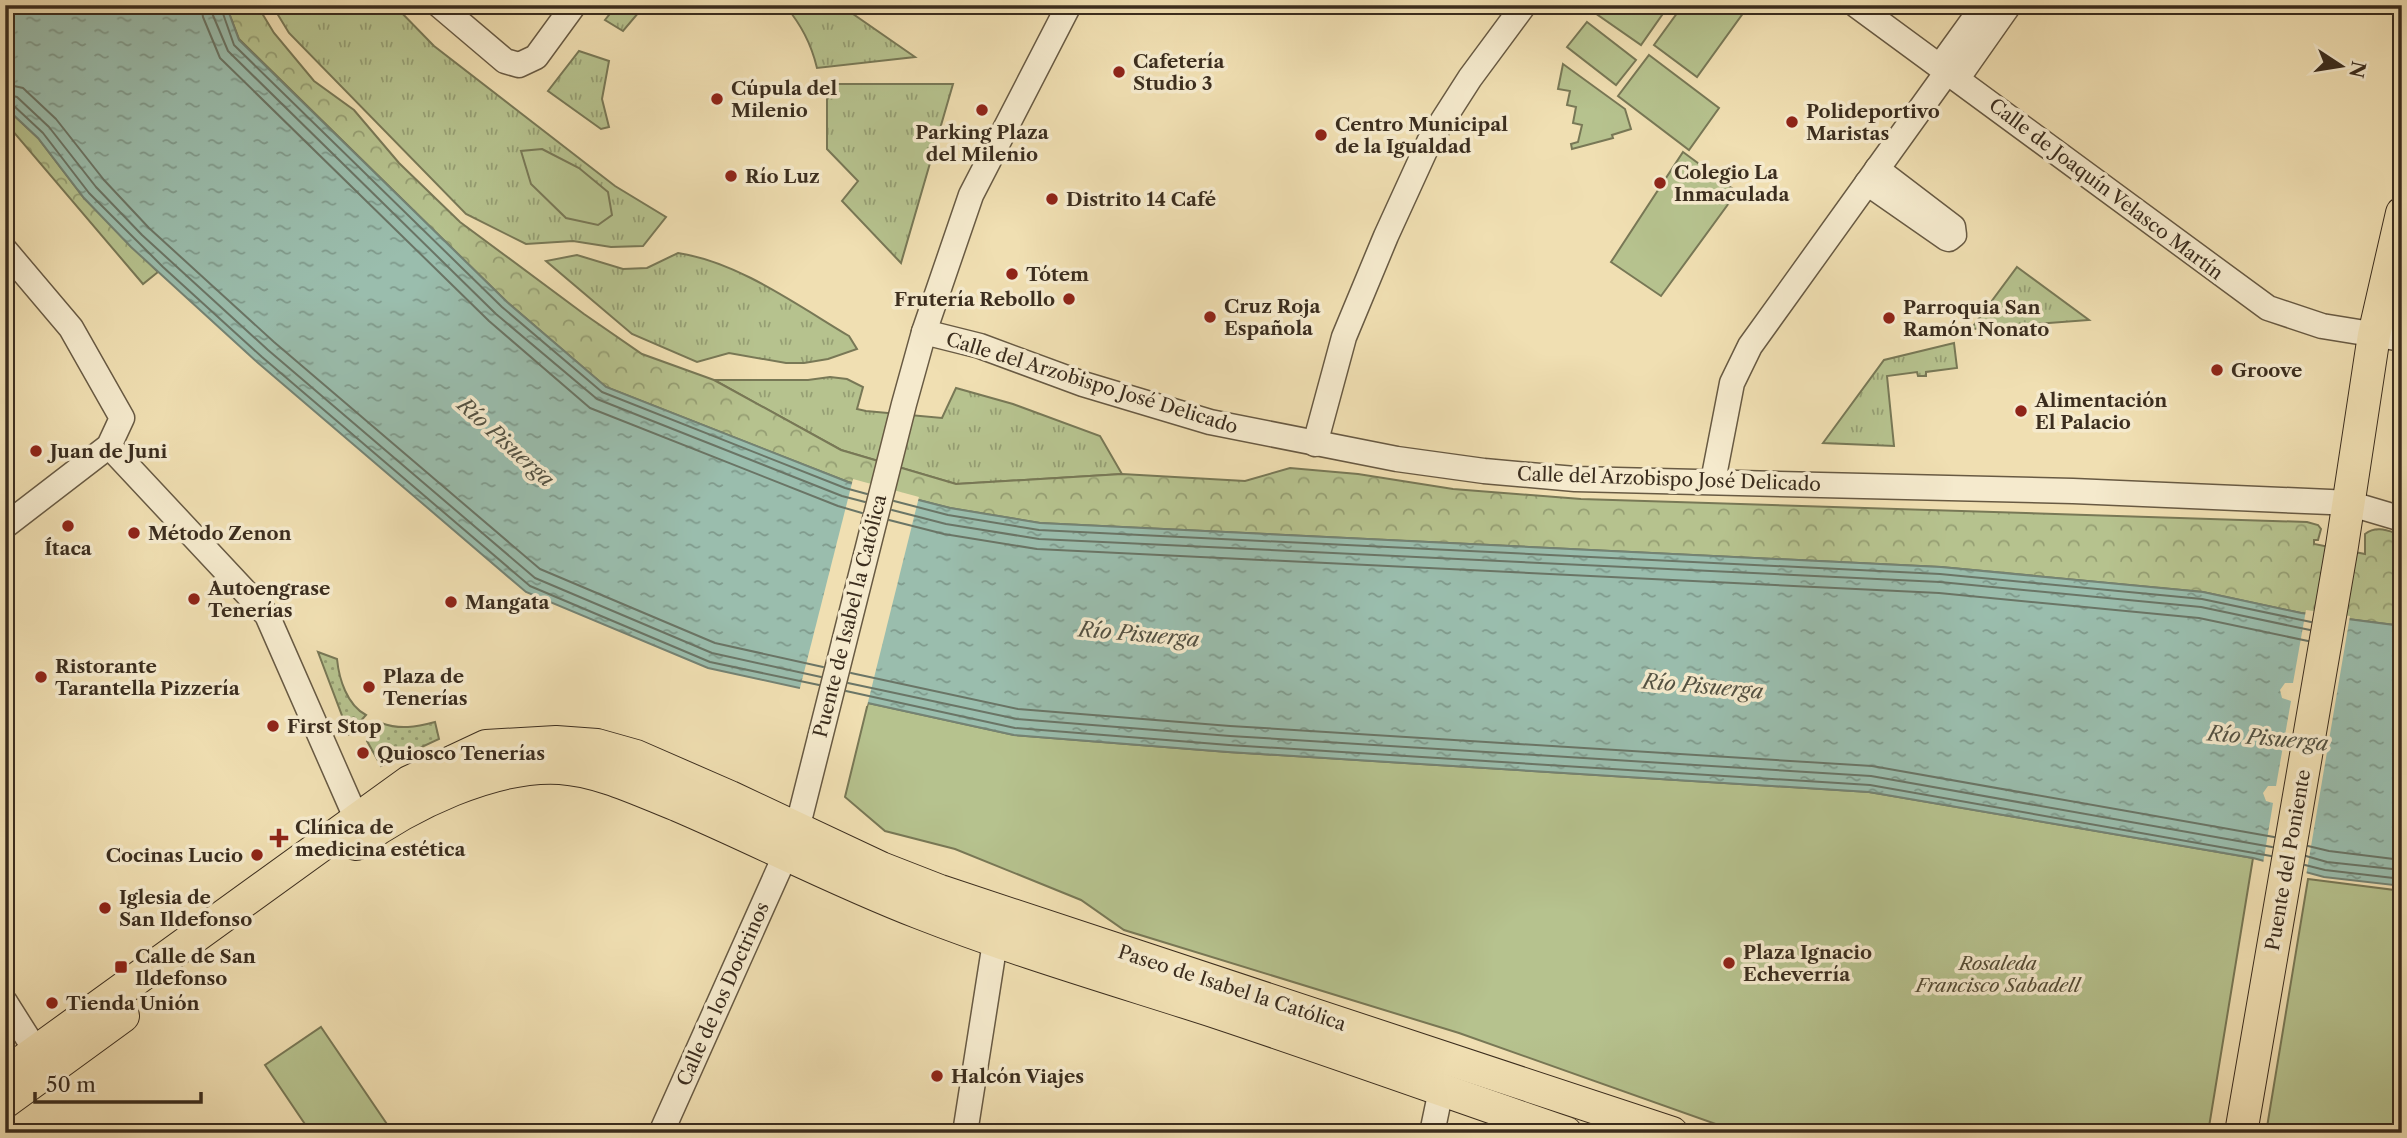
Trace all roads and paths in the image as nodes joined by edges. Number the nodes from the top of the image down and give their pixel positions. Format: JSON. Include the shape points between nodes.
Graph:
{"nodes":[{"id":1,"x":439,"y":5,"type":"edge"},
{"id":2,"x":575,"y":5,"type":"edge"},
{"id":3,"x":1069,"y":5,"type":"edge"},
{"id":4,"x":1524,"y":5,"type":"edge"},
{"id":5,"x":1856,"y":5,"type":"edge"},
{"id":6,"x":1984,"y":5,"type":"edge"},
{"id":7,"x":2009,"y":5,"type":"edge"},
{"id":8,"x":1948,"y":72,"type":"junction"},
{"id":9,"x":2402,"y":213,"type":"edge"},
{"id":10,"x":5,"y":250,"type":"edge"},
{"id":11,"x":924,"y":332,"type":"junction"},
{"id":12,"x":2388,"y":337,"type":"edge"},
{"id":13,"x":1315,"y":444,"type":"junction"},
{"id":14,"x":109,"y":446,"type":"junction"},
{"id":15,"x":1713,"y":481,"type":"junction"},
{"id":16,"x":2348,"y":503,"type":"junction"},
{"id":17,"x":2402,"y":519,"type":"edge"},
{"id":18,"x":5,"y":526,"type":"edge"},
{"id":19,"x":404,"y":815,"type":"junction"},
{"id":20,"x":357,"y":820,"type":"junction"},
{"id":21,"x":792,"y":842,"type":"junction"},
{"id":22,"x":995,"y":942,"type":"junction"},
{"id":23,"x":5,"y":1002,"type":"edge"},
{"id":24,"x":36,"y":1051,"type":"junction"},
{"id":25,"x":5,"y":1074,"type":"edge"},
{"id":26,"x":1441,"y":1090,"type":"junction"},
{"id":27,"x":5,"y":1102,"type":"edge"},
{"id":28,"x":661,"y":1133,"type":"edge"},
{"id":29,"x":965,"y":1133,"type":"edge"},
{"id":30,"x":1432,"y":1133,"type":"edge"},
{"id":31,"x":1566,"y":1133,"type":"edge"},
{"id":32,"x":1672,"y":1133,"type":"edge"},
{"id":33,"x":2241,"y":1133,"type":"edge"}],
"edges":[{"from":1,"to":2,"type":"street","via":[[505,61],[519,65],[536,57]]},
{"from":3,"to":11,"type":"street","name":"Puente de Isabel la Católica","via":[[971,195]]},
{"from":4,"to":13,"type":"street","via":[[1429,142],[1344,337]]},
{"from":5,"to":8,"type":"street","name":"Calle de Joaquín Velasco Martín"},
{"from":6,"to":8,"type":"street"},
{"from":7,"to":8,"type":"street"},
{"from":8,"to":12,"type":"street","name":"Calle de Joaquín Velasco Martín","via":[[2268,308],[2322,326]]},
{"from":8,"to":15,"type":"street","via":[[1749,346],[1732,383]]},
{"from":9,"to":12,"type":"main road","name":"Puente del Poniente"},
{"from":10,"to":14,"type":"street","via":[[71,328],[122,418]]},
{"from":11,"to":13,"type":"street","name":"Calle del Arzobispo José Delicado","via":[[1210,422]]},
{"from":11,"to":21,"type":"street","name":"Puente de Isabel la Católica"},
{"from":12,"to":16,"type":"main road","name":"Puente del Poniente"},
{"from":13,"to":15,"type":"street","name":"Calle del Arzobispo José Delicado","via":[[1484,471],[1575,479]]},
{"from":14,"to":18,"type":"street"},
{"from":14,"to":20,"type":"street","via":[[267,615]]},
{"from":15,"to":16,"type":"street","name":"Calle del Arzobispo José Delicado"},
{"from":16,"to":17,"type":"street","name":"Calle del Arzobispo José Delicado"},
{"from":16,"to":33,"type":"main road","name":"Puente del Poniente"},
{"from":19,"to":20,"type":"street"},
{"from":19,"to":21,"type":"main road","via":[[477,780],[537,769],[572,769]]},
{"from":19,"to":27,"type":"main road","via":[[369,835]]},
{"from":20,"to":21,"type":"main road","via":[[409,782],[467,753],[501,743],[556,742],[597,745],[636,756]]},
{"from":20,"to":24,"type":"main road"},
{"from":21,"to":22,"type":"main road","name":"Paseo de Isabel la Católica","via":[[902,906]]},
{"from":21,"to":28,"type":"street","name":"Calle de los Doctrinos"},
{"from":21,"to":32,"type":"main road","name":"Paseo de Isabel la Católica"},
{"from":22,"to":26,"type":"main road","name":"Paseo de Isabel la Católica"},
{"from":22,"to":29,"type":"street"},
{"from":23,"to":24,"type":"street"},
{"from":24,"to":25,"type":"main road"},
{"from":26,"to":30,"type":"street"},
{"from":26,"to":31,"type":"main road","name":"Paseo de Isabel la Católica"}]}
